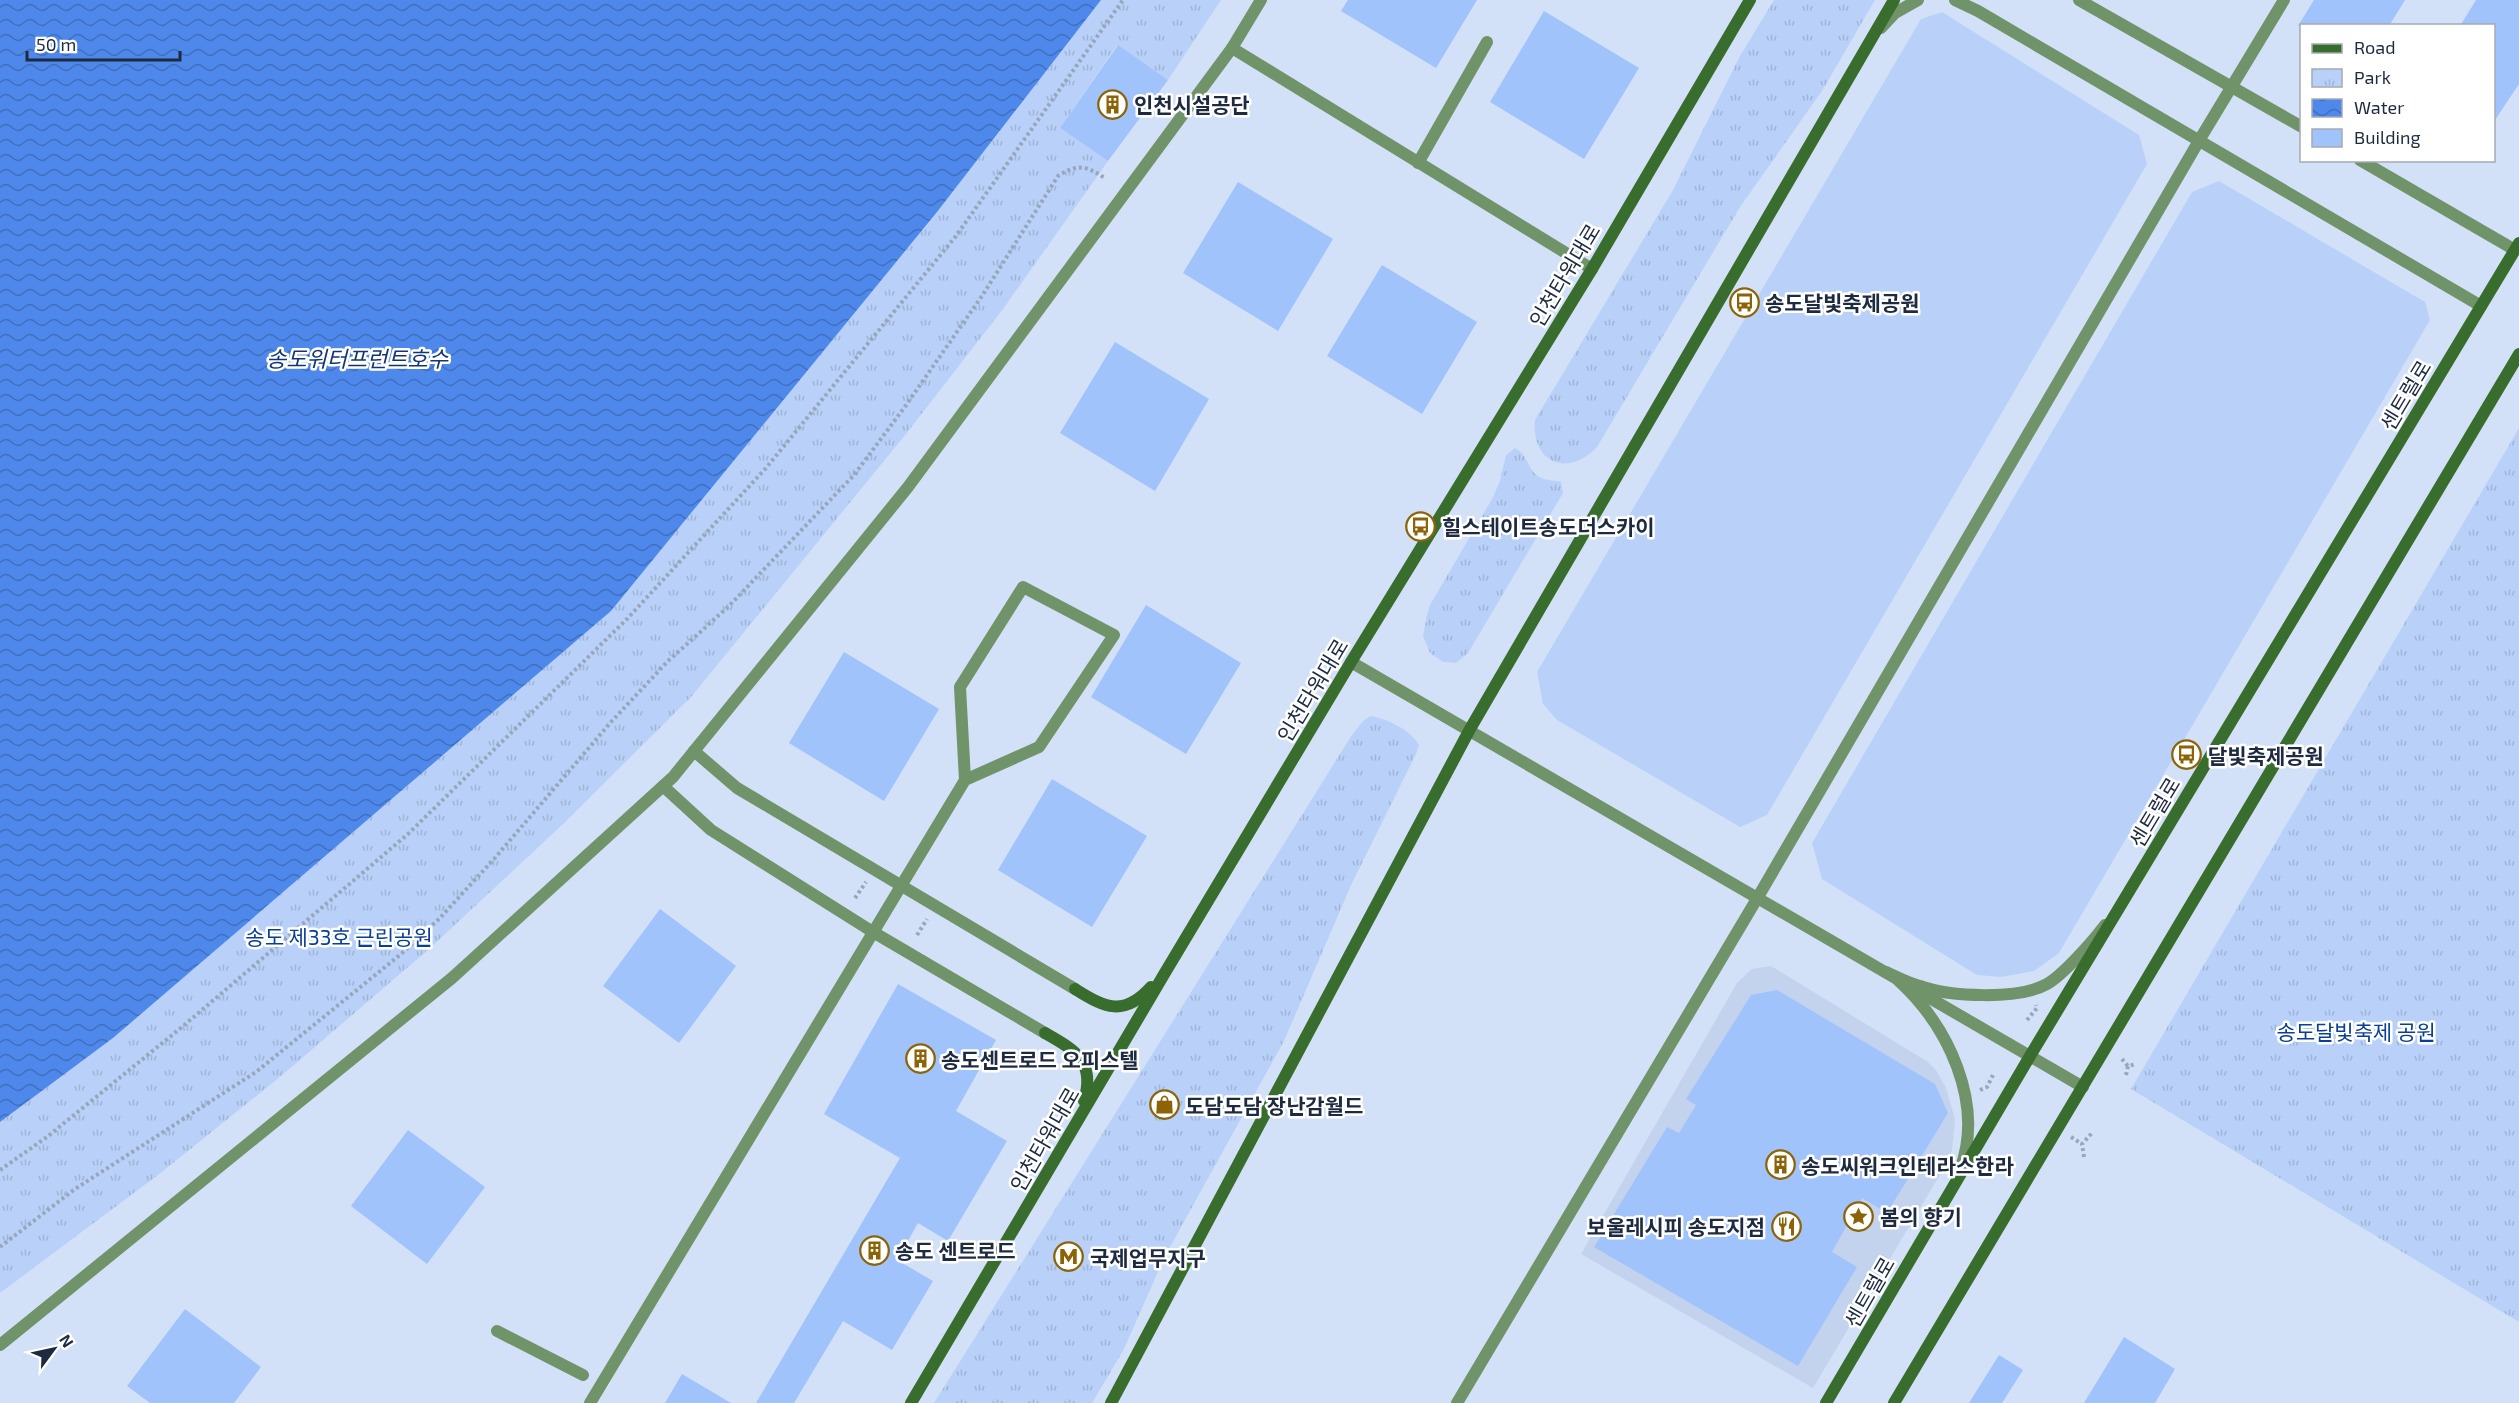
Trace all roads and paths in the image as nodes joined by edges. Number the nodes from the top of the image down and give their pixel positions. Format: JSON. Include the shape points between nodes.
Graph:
{"nodes":[{"id":1,"x":1123,"y":0,"type":"edge"},
{"id":2,"x":1261,"y":0,"type":"edge"},
{"id":3,"x":1749,"y":0,"type":"edge"},
{"id":4,"x":1894,"y":0,"type":"edge"},
{"id":5,"x":1918,"y":0,"type":"edge"},
{"id":6,"x":1955,"y":0,"type":"edge"},
{"id":7,"x":2079,"y":0,"type":"edge"},
{"id":8,"x":2284,"y":0,"type":"edge"},
{"id":9,"x":1870,"y":40,"type":"junction"},
{"id":10,"x":1487,"y":42,"type":"dead end"},
{"id":11,"x":1232,"y":48,"type":"junction"},
{"id":12,"x":2232,"y":86,"type":"junction"},
{"id":13,"x":2300,"y":126,"type":"edge"},
{"id":14,"x":2200,"y":139,"type":"junction"},
{"id":15,"x":1418,"y":162,"type":"junction"},
{"id":16,"x":2364,"y":162,"type":"edge"},
{"id":17,"x":1106,"y":179,"type":"dead end"},
{"id":18,"x":2517,"y":246,"type":"edge"},
{"id":19,"x":1592,"y":269,"type":"junction"},
{"id":20,"x":2481,"y":306,"type":"junction"},
{"id":21,"x":2519,"y":354,"type":"edge"},
{"id":22,"x":1351,"y":662,"type":"junction"},
{"id":23,"x":1470,"y":729,"type":"junction"},
{"id":24,"x":694,"y":752,"type":"junction"},
{"id":25,"x":965,"y":780,"type":"junction"},
{"id":26,"x":663,"y":786,"type":"junction"},
{"id":27,"x":869,"y":876,"type":"dead end"},
{"id":28,"x":901,"y":886,"type":"junction"},
{"id":29,"x":1758,"y":897,"type":"junction"},
{"id":30,"x":855,"y":898,"type":"dead end"},
{"id":31,"x":2124,"y":900,"type":"junction"},
{"id":32,"x":929,"y":916,"type":"dead end"},
{"id":33,"x":873,"y":932,"type":"junction"},
{"id":34,"x":917,"y":935,"type":"dead end"},
{"id":35,"x":1166,"y":971,"type":"junction"},
{"id":36,"x":1891,"y":975,"type":"junction"},
{"id":37,"x":1075,"y":989,"type":"joint"},
{"id":38,"x":2036,"y":1002,"type":"dead end"},
{"id":39,"x":2027,"y":1020,"type":"dead end"},
{"id":40,"x":1046,"y":1033,"type":"joint"},
{"id":41,"x":2030,"y":1056,"type":"junction"},
{"id":42,"x":2122,"y":1059,"type":"dead end"},
{"id":43,"x":2136,"y":1064,"type":"dead end"},
{"id":44,"x":2128,"y":1066,"type":"junction"},
{"id":45,"x":1993,"y":1075,"type":"dead end"},
{"id":46,"x":2126,"y":1075,"type":"dead end"},
{"id":47,"x":2083,"y":1087,"type":"junction"},
{"id":48,"x":1974,"y":1092,"type":"dead end"},
{"id":49,"x":1080,"y":1116,"type":"junction"},
{"id":50,"x":2092,"y":1133,"type":"dead end"},
{"id":51,"x":2070,"y":1136,"type":"dead end"},
{"id":52,"x":2082,"y":1144,"type":"junction"},
{"id":53,"x":2084,"y":1157,"type":"dead end"},
{"id":54,"x":0,"y":1170,"type":"edge"},
{"id":55,"x":1955,"y":1184,"type":"junction"},
{"id":56,"x":0,"y":1247,"type":"edge"},
{"id":57,"x":497,"y":1331,"type":"dead end"},
{"id":58,"x":0,"y":1345,"type":"edge"},
{"id":59,"x":583,"y":1376,"type":"dead end"},
{"id":60,"x":590,"y":1403,"type":"edge"},
{"id":61,"x":911,"y":1403,"type":"edge"},
{"id":62,"x":1111,"y":1403,"type":"edge"},
{"id":63,"x":1456,"y":1403,"type":"edge"},
{"id":64,"x":1826,"y":1403,"type":"edge"},
{"id":65,"x":1894,"y":1403,"type":"edge"}],
"edges":[{"from":1,"to":54,"type":"path","via":[[942,255],[766,468],[627,619],[408,834],[182,1027],[47,1137]]},
{"from":2,"to":11,"type":"street"},
{"from":3,"to":19,"type":"main road","name":"인천타워대로"},
{"from":4,"to":9,"type":"main road"},
{"from":5,"to":9,"type":"street","via":[[1895,13]]},
{"from":6,"to":14,"type":"street"},
{"from":7,"to":12,"type":"street"},
{"from":8,"to":12,"type":"street"},
{"from":9,"to":23,"type":"main road"},
{"from":10,"to":15,"type":"street"},
{"from":11,"to":15,"type":"street"},
{"from":11,"to":24,"type":"street","via":[[908,487]]},
{"from":12,"to":13,"type":"street"},
{"from":12,"to":14,"type":"street"},
{"from":14,"to":20,"type":"street"},
{"from":14,"to":29,"type":"street"},
{"from":15,"to":19,"type":"street"},
{"from":16,"to":18,"type":"street"},
{"from":17,"to":56,"type":"path","via":[[1090,168],[1071,167],[1058,176],[982,296],[854,474],[728,607],[668,661],[439,919],[256,1072],[75,1189]]},
{"from":18,"to":20,"type":"main road","name":"센트럴로"},
{"from":19,"to":22,"type":"main road","name":"인천타워대로"},
{"from":20,"to":31,"type":"main road","name":"센트럴로"},
{"from":21,"to":47,"type":"main road"},
{"from":22,"to":23,"type":"street"},
{"from":22,"to":35,"type":"main road","name":"인천타워대로"},
{"from":23,"to":29,"type":"street"},
{"from":23,"to":62,"type":"main road"},
{"from":24,"to":26,"type":"street"},
{"from":24,"to":28,"type":"street","via":[[737,788]]},
{"from":25,"to":25,"type":"street","via":[[1039,747],[1114,635],[1023,587],[960,687]]},
{"from":25,"to":28,"type":"street"},
{"from":26,"to":33,"type":"street","via":[[711,830]]},
{"from":26,"to":58,"type":"street","via":[[452,978]]},
{"from":27,"to":30,"type":"path"},
{"from":28,"to":33,"type":"street"},
{"from":28,"to":37,"type":"street"},
{"from":29,"to":36,"type":"street"},
{"from":29,"to":63,"type":"street"},
{"from":31,"to":36,"type":"street","via":[[2060,976],[2033,991],[1992,995],[1942,991]]},
{"from":31,"to":41,"type":"main road","name":"센트럴로"},
{"from":32,"to":34,"type":"path"},
{"from":33,"to":40,"type":"street"},
{"from":33,"to":60,"type":"street"},
{"from":35,"to":37,"type":"main road","via":[[1138,999],[1116,1008],[1101,1005]]},
{"from":35,"to":49,"type":"main road","name":"인천타워대로"},
{"from":36,"to":41,"type":"street"},
{"from":36,"to":55,"type":"street","via":[[1926,1008],[1967,1095],[1965,1158]]},
{"from":38,"to":39,"type":"path","via":[[2037,1008]]},
{"from":40,"to":49,"type":"main road","via":[[1074,1050],[1088,1074]]},
{"from":41,"to":47,"type":"street"},
{"from":41,"to":55,"type":"main road","name":"센트럴로"},
{"from":42,"to":44,"type":"path"},
{"from":43,"to":44,"type":"path"},
{"from":44,"to":46,"type":"path"},
{"from":45,"to":48,"type":"path","via":[[1987,1087]]},
{"from":47,"to":65,"type":"main road"},
{"from":49,"to":61,"type":"main road","name":"인천타워대로"},
{"from":50,"to":52,"type":"path"},
{"from":51,"to":52,"type":"path"},
{"from":52,"to":53,"type":"path"},
{"from":55,"to":64,"type":"main road","name":"센트럴로"},
{"from":57,"to":59,"type":"street"}]}
